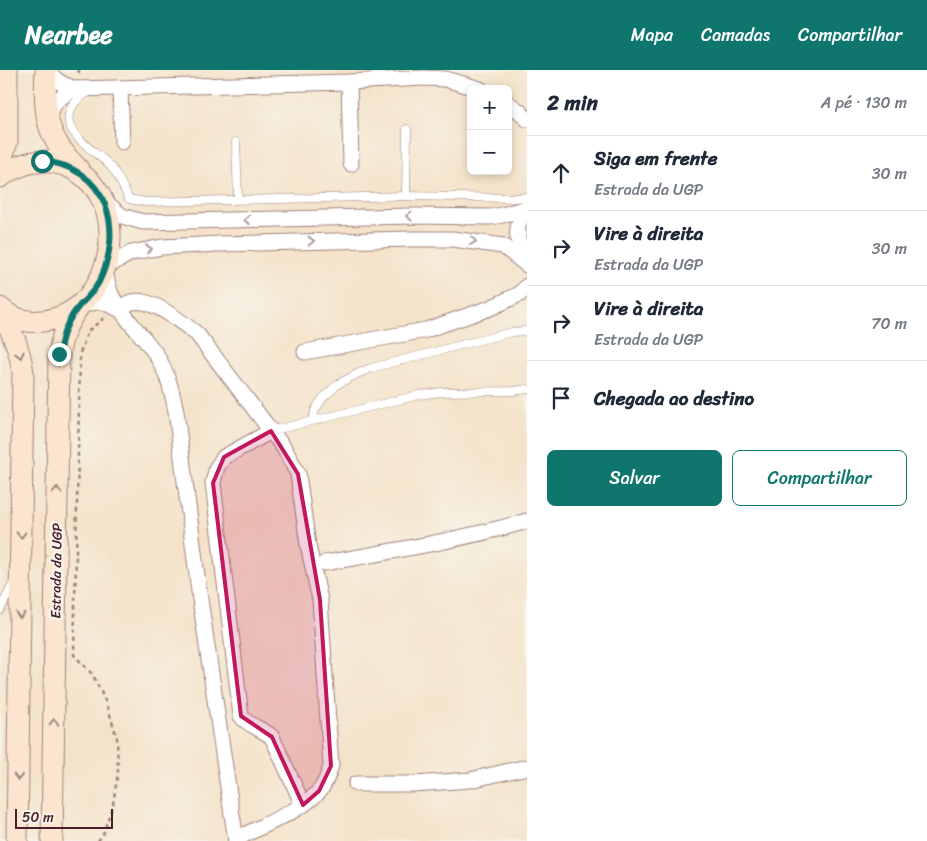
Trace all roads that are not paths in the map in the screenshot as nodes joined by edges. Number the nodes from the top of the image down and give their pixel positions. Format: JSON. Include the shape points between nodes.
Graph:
{"nodes":[{"id":1,"x":8,"y":70,"type":"edge"},
{"id":2,"x":47,"y":70,"type":"edge"},
{"id":3,"x":349,"y":82,"type":"junction"},
{"id":4,"x":467,"y":85,"type":"edge"},
{"id":5,"x":100,"y":88,"type":"junction"},
{"id":6,"x":120,"y":88,"type":"junction"},
{"id":7,"x":76,"y":89,"type":"junction"},
{"id":8,"x":512,"y":105,"type":"edge"},
{"id":9,"x":47,"y":119,"type":"junction"},
{"id":10,"x":527,"y":119,"type":"edge"},
{"id":11,"x":407,"y":128,"type":"dead end"},
{"id":12,"x":122,"y":142,"type":"dead end"},
{"id":13,"x":236,"y":142,"type":"dead end"},
{"id":14,"x":0,"y":162,"type":"edge"},
{"id":15,"x":351,"y":164,"type":"dead end"},
{"id":16,"x":0,"y":177,"type":"edge"},
{"id":17,"x":89,"y":180,"type":"junction"},
{"id":18,"x":406,"y":196,"type":"junction"},
{"id":19,"x":527,"y":197,"type":"edge"},
{"id":20,"x":238,"y":199,"type":"junction"},
{"id":21,"x":104,"y":201,"type":"junction"},
{"id":22,"x":527,"y":209,"type":"edge"},
{"id":23,"x":526,"y":265,"type":"edge"},
{"id":24,"x":104,"y":268,"type":"junction"},
{"id":25,"x":527,"y":286,"type":"edge"},
{"id":26,"x":79,"y":306,"type":"junction"},
{"id":27,"x":0,"y":310,"type":"edge"},
{"id":28,"x":121,"y":310,"type":"junction"},
{"id":29,"x":527,"y":331,"type":"edge"},
{"id":30,"x":305,"y":352,"type":"dead end"},
{"id":31,"x":527,"y":389,"type":"edge"},
{"id":32,"x":313,"y":420,"type":"junction"},
{"id":33,"x":271,"y":431,"type":"junction"},
{"id":34,"x":527,"y":521,"type":"edge"},
{"id":35,"x":325,"y":563,"type":"dead end"},
{"id":36,"x":21,"y":566,"type":"junction"},
{"id":37,"x":0,"y":610,"type":"edge"},
{"id":38,"x":527,"y":768,"type":"edge"},
{"id":39,"x":356,"y":784,"type":"dead end"},
{"id":40,"x":302,"y":805,"type":"junction"},
{"id":41,"x":236,"y":840,"type":"edge"},
{"id":42,"x":17,"y":841,"type":"edge"},
{"id":43,"x":52,"y":841,"type":"edge"}],
"edges":[{"from":1,"to":14,"type":"main road","via":[[6,142]]},
{"from":2,"to":7,"type":"street","via":[[58,81]]},
{"from":2,"to":9,"type":"main road"},
{"from":3,"to":4,"type":"street","via":[[423,78],[445,79]]},
{"from":3,"to":6,"type":"street"},
{"from":3,"to":15,"type":"street"},
{"from":5,"to":6,"type":"street"},
{"from":5,"to":7,"type":"street"},
{"from":5,"to":20,"type":"lane","via":[[80,96],[72,106],[68,116],[70,126],[74,134],[112,168],[129,199],[146,202]]},
{"from":6,"to":12,"type":"street"},
{"from":7,"to":9,"type":"street","via":[[59,98]]},
{"from":8,"to":10,"type":"street"},
{"from":9,"to":17,"type":"main road","via":[[57,146]]},
{"from":11,"to":18,"type":"lane"},
{"from":13,"to":20,"type":"lane"},
{"from":16,"to":17,"type":"main road","name":"Estrada da UGP","via":[[26,163],[42,161],[66,166]]},
{"from":17,"to":21,"type":"main road","name":"Estrada da UGP"},
{"from":18,"to":19,"type":"lane"},
{"from":18,"to":20,"type":"lane"},
{"from":22,"to":21,"type":"street","one_way":true,"via":[[486,217],[142,222],[122,216]]},
{"from":21,"to":24,"type":"main road","name":"Estrada da UGP","via":[[110,238]]},
{"from":22,"to":23,"type":"street","via":[[518,228],[518,242]]},
{"from":24,"to":23,"type":"street","one_way":true,"via":[[131,253],[162,247],[410,239],[453,239],[503,246]]},
{"from":24,"to":26,"type":"main road","name":"Estrada da UGP","via":[[96,286]]},
{"from":24,"to":28,"type":"street","via":[[111,294]]},
{"from":25,"to":30,"type":"street","via":[[520,294],[490,308],[426,330]]},
{"from":26,"to":27,"type":"main road","name":"Estrada da UGP","via":[[62,317],[39,322],[17,319]]},
{"from":26,"to":28,"type":"street","via":[[101,301]]},
{"from":43,"to":26,"type":"main road","name":"Estrada da UGP","one_way":true,"via":[[59,359],[63,333]]},
{"from":27,"to":36,"type":"main road","name":"Estrada da UGP","one_way":true,"via":[[15,338],[23,373]]},
{"from":28,"to":33,"type":"street","via":[[128,302],[135,301],[150,304],[181,321],[197,334]]},
{"from":28,"to":41,"type":"street","via":[[156,354],[172,391]]},
{"from":29,"to":32,"type":"lane","via":[[371,368],[338,384],[323,398]]},
{"from":31,"to":32,"type":"lane","via":[[427,394]]},
{"from":32,"to":33,"type":"lane"},
{"from":33,"to":40,"type":"street","via":[[298,474],[320,600],[331,766],[319,791]]},
{"from":33,"to":40,"type":"street","via":[[224,457],[217,467],[213,484],[241,716],[272,737]]},
{"from":34,"to":35,"type":"street"},
{"from":36,"to":37,"type":"lane"},
{"from":36,"to":42,"type":"main road","name":"Estrada da UGP","one_way":true},
{"from":38,"to":39,"type":"street","via":[[470,780]]},
{"from":40,"to":41,"type":"street"}]}
